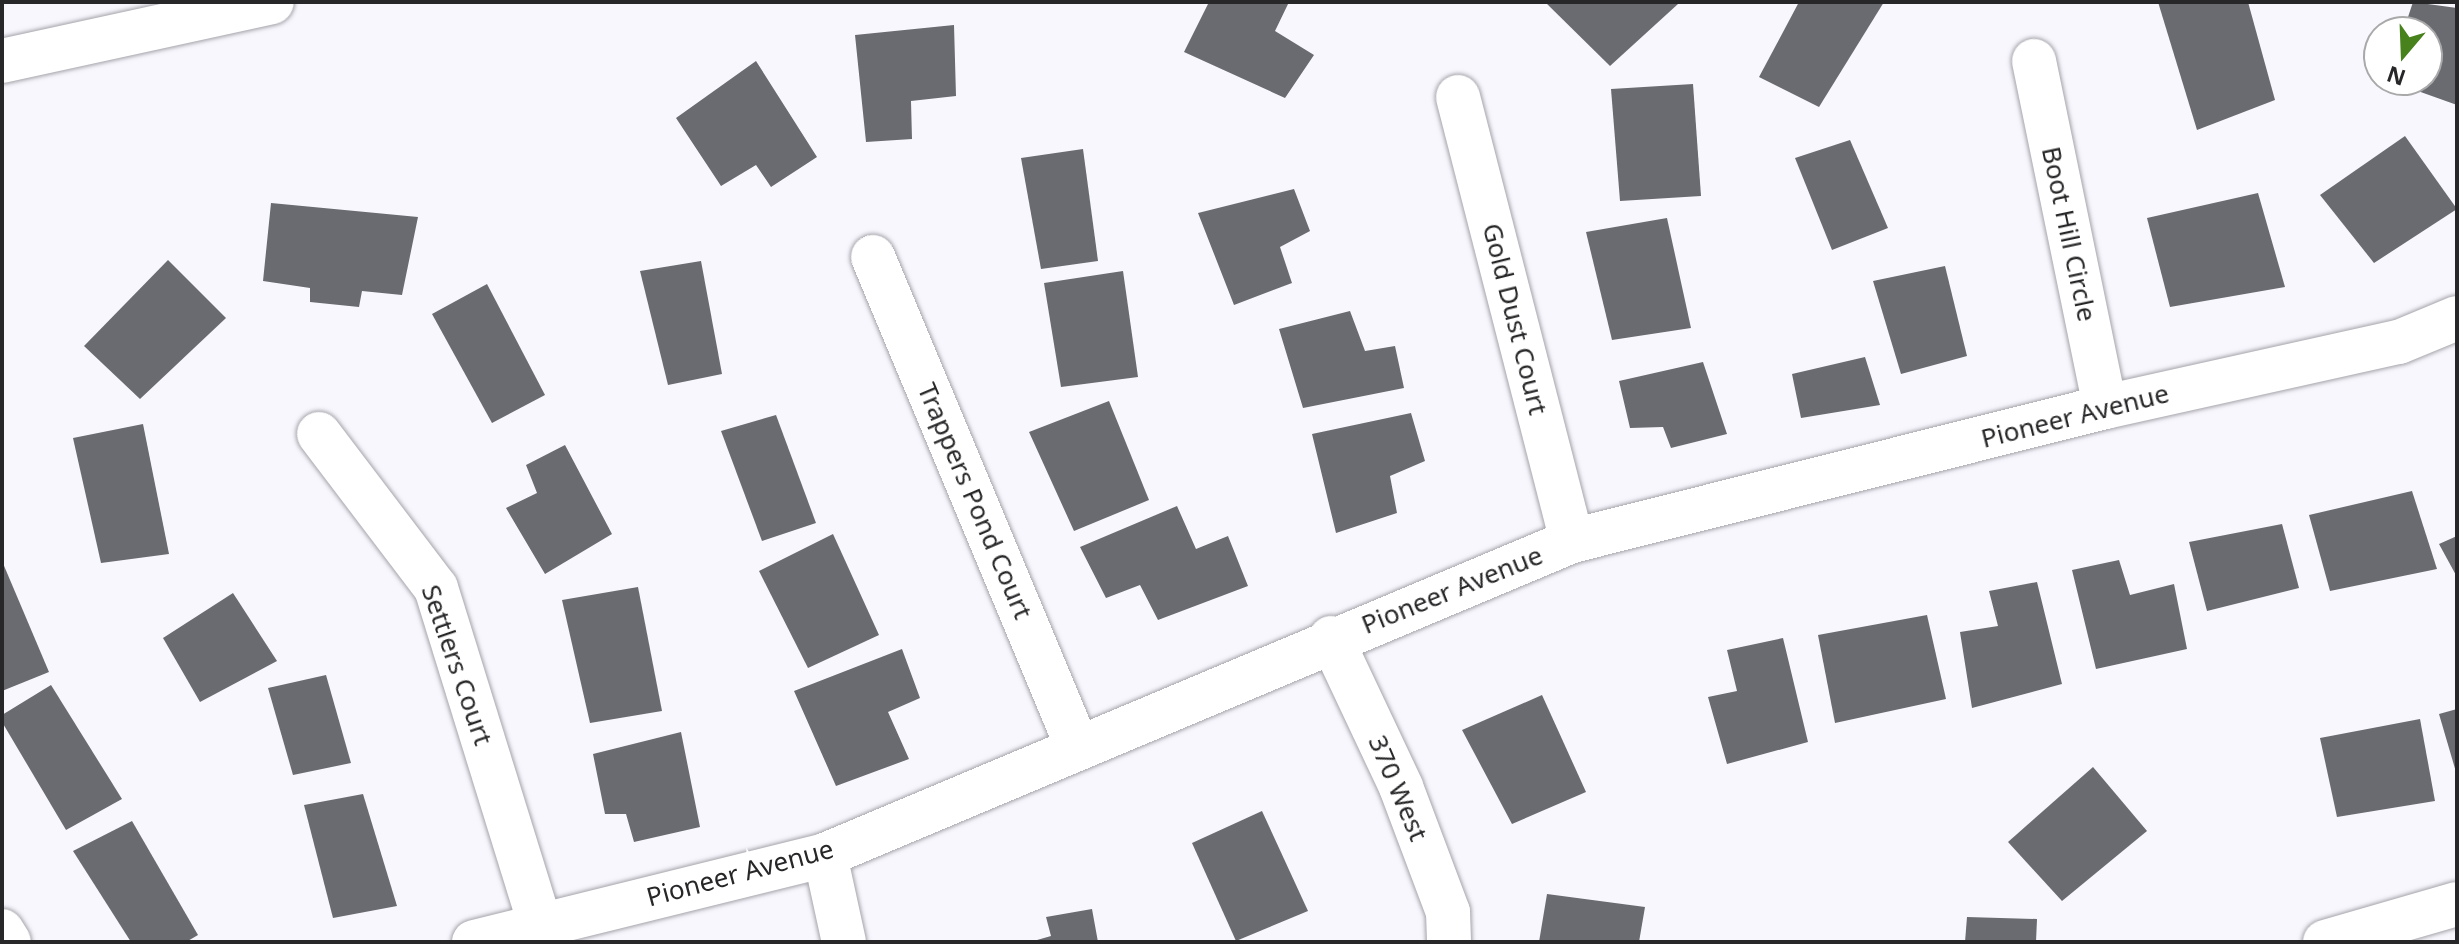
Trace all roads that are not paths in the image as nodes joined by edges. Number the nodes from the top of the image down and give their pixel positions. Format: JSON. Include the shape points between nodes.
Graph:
{"nodes":[{"id":1,"x":272,"y":2,"type":"edge"},
{"id":2,"x":2,"y":61,"type":"edge"},
{"id":3,"x":2034,"y":61,"type":"dead end"},
{"id":4,"x":1458,"y":97,"type":"dead end"},
{"id":5,"x":873,"y":257,"type":"dead end"},
{"id":6,"x":2457,"y":318,"type":"edge"},
{"id":7,"x":2105,"y":407,"type":"junction"},
{"id":8,"x":319,"y":434,"type":"dead end"},
{"id":9,"x":1572,"y":541,"type":"junction"},
{"id":10,"x":1331,"y":638,"type":"junction"},
{"id":11,"x":1077,"y":746,"type":"junction"},
{"id":12,"x":825,"y":855,"type":"junction"},
{"id":13,"x":2457,"y":904,"type":"edge"},
{"id":14,"x":540,"y":923,"type":"junction"},
{"id":15,"x":2,"y":931,"type":"edge"},
{"id":16,"x":9,"y":942,"type":"edge"},
{"id":17,"x":474,"y":942,"type":"edge"},
{"id":18,"x":844,"y":942,"type":"edge"},
{"id":19,"x":1449,"y":942,"type":"edge"},
{"id":20,"x":2325,"y":942,"type":"edge"}],
"edges":[{"from":1,"to":2,"type":"main road"},
{"from":3,"to":7,"type":"main road","name":"Boot Hill Circle"},
{"from":4,"to":9,"type":"main road","name":"Gold Dust Court"},
{"from":5,"to":11,"type":"main road","name":"Trappers Pond Court"},
{"from":6,"to":7,"type":"main road","name":"Pioneer Avenue","via":[[2399,342]]},
{"from":7,"to":9,"type":"main road","name":"Pioneer Avenue"},
{"from":8,"to":14,"type":"main road","name":"Settlers Court","via":[[436,588]]},
{"from":9,"to":10,"type":"main road","name":"Pioneer Avenue"},
{"from":10,"to":11,"type":"main road","name":"Pioneer Avenue"},
{"from":10,"to":19,"type":"main road","name":"370 West","via":[[1401,787],[1448,912]]},
{"from":11,"to":12,"type":"main road","name":"Pioneer Avenue"},
{"from":12,"to":14,"type":"main road","name":"Pioneer Avenue"},
{"from":12,"to":18,"type":"main road"},
{"from":13,"to":20,"type":"main road"},
{"from":14,"to":17,"type":"main road","name":"Pioneer Avenue"},
{"from":15,"to":16,"type":"main road"}]}
